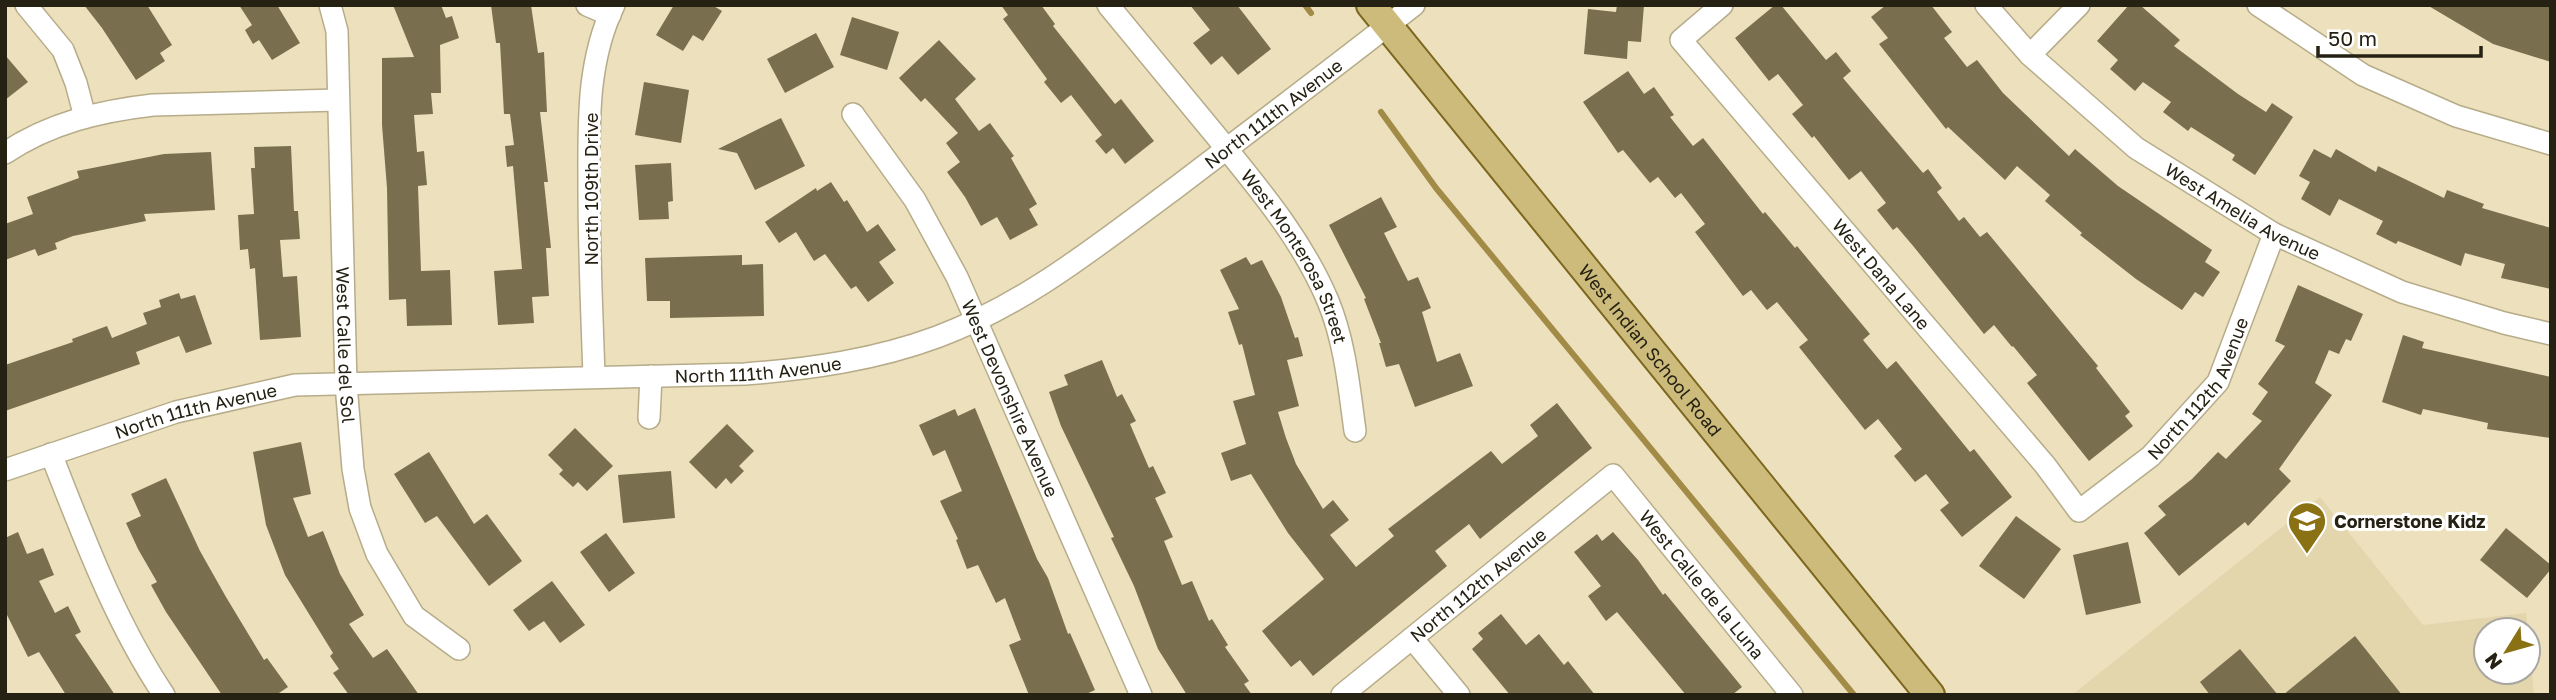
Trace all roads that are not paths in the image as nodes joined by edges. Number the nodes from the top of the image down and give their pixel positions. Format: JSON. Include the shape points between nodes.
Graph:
{"nodes":[{"id":1,"x":26,"y":5,"type":"edge"},
{"id":2,"x":330,"y":5,"type":"edge"},
{"id":3,"x":587,"y":5,"type":"edge"},
{"id":4,"x":1108,"y":5,"type":"edge"},
{"id":5,"x":1414,"y":5,"type":"edge"},
{"id":6,"x":1722,"y":5,"type":"edge"},
{"id":7,"x":1986,"y":5,"type":"edge"},
{"id":8,"x":2078,"y":5,"type":"edge"},
{"id":9,"x":2258,"y":5,"type":"edge"},
{"id":10,"x":612,"y":10,"type":"edge"},
{"id":11,"x":1380,"y":15,"type":"edge"},
{"id":12,"x":2030,"y":55,"type":"junction"},
{"id":13,"x":338,"y":100,"type":"junction"},
{"id":14,"x":853,"y":114,"type":"dead end"},
{"id":15,"x":85,"y":117,"type":"junction"},
{"id":16,"x":2551,"y":144,"type":"edge"},
{"id":17,"x":1226,"y":149,"type":"junction"},
{"id":18,"x":5,"y":153,"type":"edge"},
{"id":19,"x":2274,"y":234,"type":"junction"},
{"id":20,"x":977,"y":321,"type":"junction"},
{"id":21,"x":2551,"y":334,"type":"edge"},
{"id":22,"x":651,"y":376,"type":"junction"},
{"id":23,"x":594,"y":377,"type":"junction"},
{"id":24,"x":346,"y":384,"type":"junction"},
{"id":25,"x":649,"y":418,"type":"dead end"},
{"id":26,"x":1355,"y":431,"type":"dead end"},
{"id":27,"x":51,"y":454,"type":"junction"},
{"id":28,"x":5,"y":470,"type":"edge"},
{"id":29,"x":1613,"y":475,"type":"joint"},
{"id":30,"x":2079,"y":511,"type":"joint"},
{"id":31,"x":1412,"y":638,"type":"junction"},
{"id":32,"x":459,"y":649,"type":"dead end"},
{"id":33,"x":164,"y":695,"type":"edge"},
{"id":34,"x":1141,"y":695,"type":"edge"},
{"id":35,"x":1342,"y":695,"type":"edge"},
{"id":36,"x":1459,"y":695,"type":"edge"},
{"id":37,"x":1792,"y":695,"type":"edge"},
{"id":38,"x":1930,"y":695,"type":"edge"}],
"edges":[{"from":1,"to":15,"type":"street","via":[[63,50]]},
{"from":2,"to":13,"type":"street","name":"West Calle del Sol","via":[[337,31]]},
{"from":3,"to":10,"type":"street"},
{"from":4,"to":17,"type":"street","name":"West Monterosa Street"},
{"from":5,"to":11,"type":"street","name":"North 111th Avenue"},
{"from":6,"to":30,"type":"street","name":"West Dana Lane","via":[[1681,40],[2045,465]]},
{"from":7,"to":12,"type":"street","name":"West Amelia Avenue"},
{"from":8,"to":12,"type":"street"},
{"from":9,"to":16,"type":"street","via":[[2363,75],[2456,116]]},
{"from":10,"to":23,"type":"street","name":"North 109th Drive","via":[[591,79]]},
{"from":11,"to":17,"type":"street","name":"North 111th Avenue"},
{"from":11,"to":38,"type":"main road","name":"West Indian School Road"},
{"from":12,"to":19,"type":"street","name":"West Amelia Avenue","via":[[2136,148]]},
{"from":13,"to":15,"type":"street","via":[[153,105]]},
{"from":13,"to":24,"type":"street","name":"West Calle del Sol"},
{"from":14,"to":20,"type":"street","name":"West Devonshire Avenue","via":[[915,200]]},
{"from":15,"to":18,"type":"street","via":[[27,138]]},
{"from":17,"to":20,"type":"street","name":"North 111th Avenue","via":[[1048,282]]},
{"from":17,"to":26,"type":"street","name":"West Monterosa Street","via":[[1282,219],[1328,301],[1346,364]]},
{"from":19,"to":21,"type":"street","name":"West Amelia Avenue","via":[[2402,292]]},
{"from":19,"to":30,"type":"street","name":"North 112th Avenue","via":[[2218,382],[2151,456]]},
{"from":20,"to":22,"type":"street","name":"North 111th Avenue","via":[[905,348],[837,364],[783,371]]},
{"from":20,"to":34,"type":"street","name":"West Devonshire Avenue"},
{"from":22,"to":23,"type":"street","name":"North 111th Avenue"},
{"from":22,"to":25,"type":"street"},
{"from":23,"to":24,"type":"street","name":"North 111th Avenue"},
{"from":24,"to":27,"type":"street","name":"North 111th Avenue","via":[[295,386],[235,397]]},
{"from":24,"to":32,"type":"street","name":"West Calle del Sol","via":[[360,508],[377,554],[414,616]]},
{"from":27,"to":28,"type":"street","name":"North 111th Avenue"},
{"from":27,"to":33,"type":"street","via":[[107,595]]},
{"from":29,"to":31,"type":"street","name":"North 112th Avenue"},
{"from":29,"to":37,"type":"street","name":"West Calle de la Luna"},
{"from":31,"to":35,"type":"street","name":"North 112th Avenue"},
{"from":31,"to":36,"type":"street"}]}
